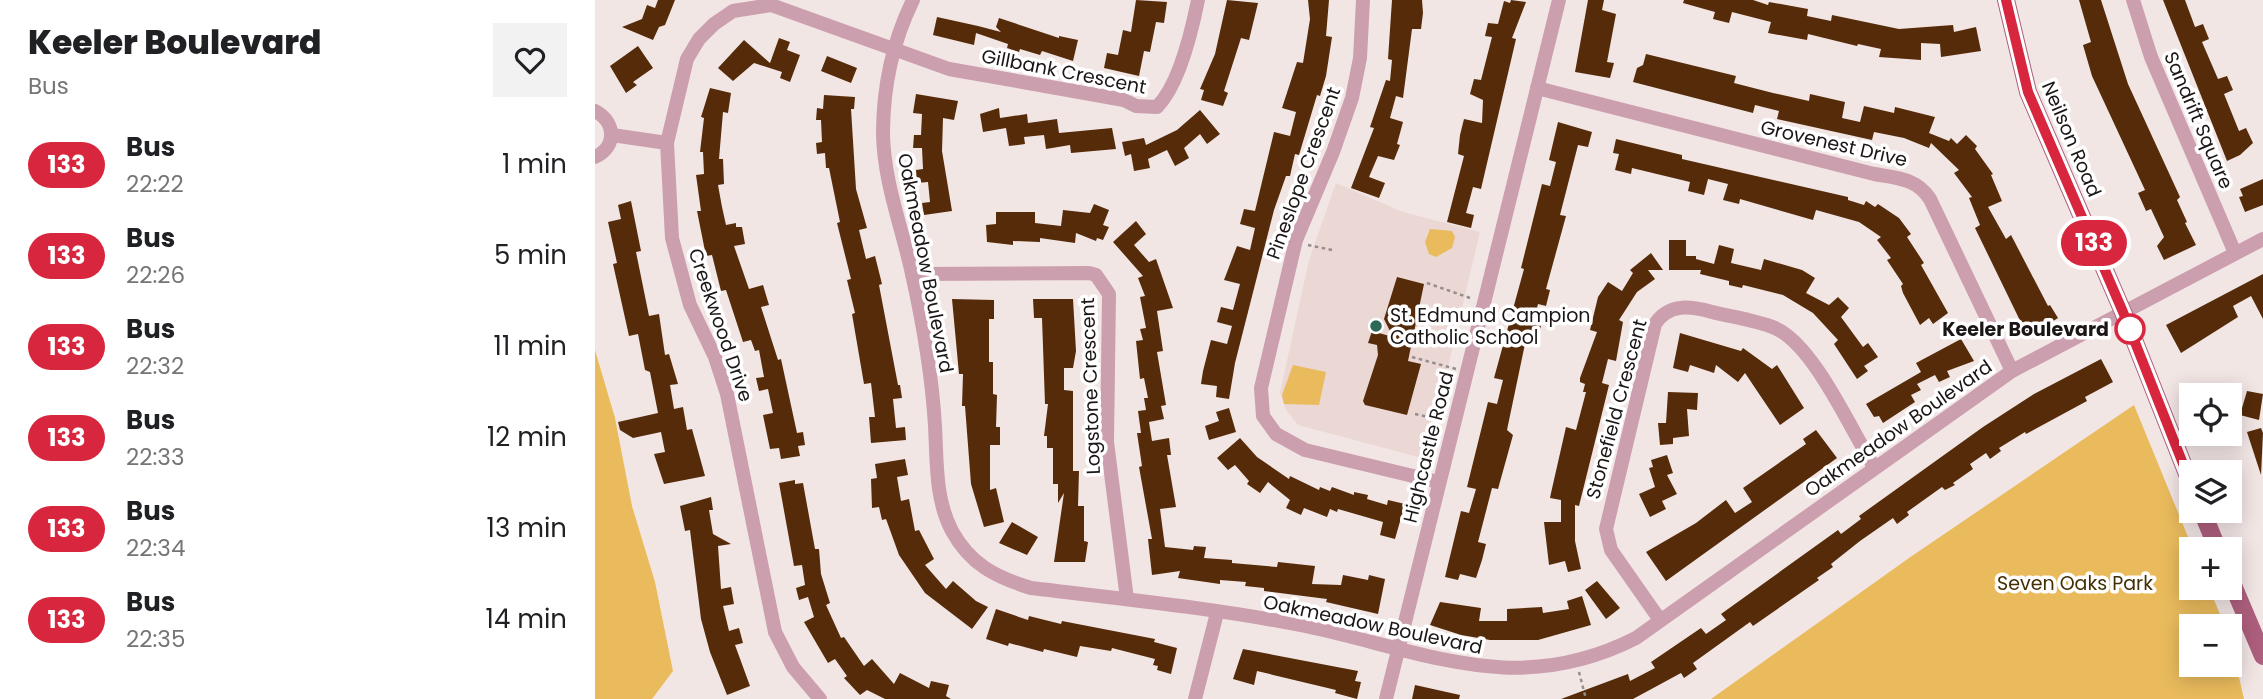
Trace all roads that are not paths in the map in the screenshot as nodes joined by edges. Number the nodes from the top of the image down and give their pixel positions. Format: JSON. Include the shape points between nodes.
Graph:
{"nodes":[{"id":1,"x":913,"y":0,"type":"edge"},
{"id":2,"x":1198,"y":0,"type":"edge"},
{"id":3,"x":1363,"y":0,"type":"edge"},
{"id":4,"x":1559,"y":0,"type":"edge"},
{"id":5,"x":2006,"y":0,"type":"edge"},
{"id":6,"x":2133,"y":0,"type":"edge"},
{"id":7,"x":771,"y":3,"type":"edge"},
{"id":8,"x":894,"y":50,"type":"junction"},
{"id":9,"x":1537,"y":89,"type":"junction"},
{"id":10,"x":595,"y":111,"type":"edge"},
{"id":11,"x":612,"y":135,"type":"junction"},
{"id":12,"x":667,"y":143,"type":"junction"},
{"id":13,"x":595,"y":157,"type":"edge"},
{"id":14,"x":2263,"y":239,"type":"edge"},
{"id":15,"x":2235,"y":253,"type":"junction"},
{"id":16,"x":912,"y":274,"type":"junction"},
{"id":17,"x":2123,"y":312,"type":"junction"},
{"id":18,"x":2012,"y":371,"type":"junction"},
{"id":19,"x":2182,"y":460,"type":"edge"},
{"id":20,"x":1874,"y":467,"type":"junction"},
{"id":21,"x":1438,"y":482,"type":"junction"},
{"id":22,"x":1127,"y":599,"type":"junction"},
{"id":23,"x":2239,"y":600,"type":"edge"},
{"id":24,"x":1217,"y":613,"type":"junction"},
{"id":25,"x":1660,"y":620,"type":"junction"},
{"id":26,"x":1398,"y":650,"type":"junction"},
{"id":27,"x":2263,"y":656,"type":"edge"},
{"id":28,"x":820,"y":699,"type":"edge"},
{"id":29,"x":1195,"y":699,"type":"edge"},
{"id":30,"x":1386,"y":699,"type":"edge"}],
"edges":[{"from":1,"to":8,"type":"street","name":"Oakmeadow Boulevard"},
{"from":2,"to":8,"type":"street","name":"Gillbank Crescent","via":[[1181,59],[1157,107],[949,69]]},
{"from":3,"to":21,"type":"street","name":"Pineslope Crescent","via":[[1352,99],[1295,243],[1261,388],[1263,415],[1276,434],[1305,450]]},
{"from":4,"to":9,"type":"street","name":"Highcastle Road"},
{"from":5,"to":17,"type":"main road","name":"Neilson Road","via":[[2028,92]]},
{"from":6,"to":15,"type":"street","name":"Sandrift Square","via":[[2151,57]]},
{"from":7,"to":8,"type":"street","name":"Creekwood Drive"},
{"from":7,"to":12,"type":"street","name":"Creekwood Drive","via":[[733,11],[699,38],[687,59]]},
{"from":8,"to":16,"type":"street","name":"Oakmeadow Boulevard","via":[[885,106],[885,164]]},
{"from":9,"to":18,"type":"street","name":"Grovenest Drive","via":[[1911,180],[1930,199]]},
{"from":9,"to":21,"type":"street","name":"Highcastle Road"},
{"from":10,"to":11,"type":"street","via":[[608,121]]},
{"from":11,"to":12,"type":"street"},
{"from":11,"to":13,"type":"street","via":[[606,150]]},
{"from":12,"to":28,"type":"street","name":"Creekwood Drive","via":[[672,238],[690,305],[727,394],[775,632],[793,667]]},
{"from":14,"to":15,"type":"street"},
{"from":15,"to":17,"type":"street"},
{"from":16,"to":22,"type":"street","name":"Oakmeadow Boulevard","via":[[934,402],[941,498],[961,547],[983,569],[1008,581]]},
{"from":16,"to":22,"type":"street","name":"Logstone Crescent","via":[[1089,273],[1105,285],[1109,294],[1107,442]]},
{"from":17,"to":18,"type":"street","name":"Oakmeadow Boulevard"},
{"from":17,"to":19,"type":"main road","name":"Neilson Road"},
{"from":18,"to":20,"type":"street","name":"Oakmeadow Boulevard"},
{"from":20,"to":25,"type":"street","name":"Oakmeadow Boulevard"},
{"from":20,"to":25,"type":"street","name":"Stonefield Crescent","via":[[1797,342],[1775,328],[1698,308],[1674,308],[1660,316],[1606,529],[1611,551]]},
{"from":21,"to":26,"type":"street","name":"Highcastle Road"},
{"from":22,"to":24,"type":"street","name":"Oakmeadow Boulevard"},
{"from":23,"to":27,"type":"main road"},
{"from":24,"to":26,"type":"street","name":"Oakmeadow Boulevard","via":[[1303,626]]},
{"from":24,"to":29,"type":"street"},
{"from":25,"to":26,"type":"street","name":"Oakmeadow Boulevard","via":[[1617,647],[1546,667],[1491,668]]},
{"from":26,"to":30,"type":"street","name":"Highcastle Road"}]}
